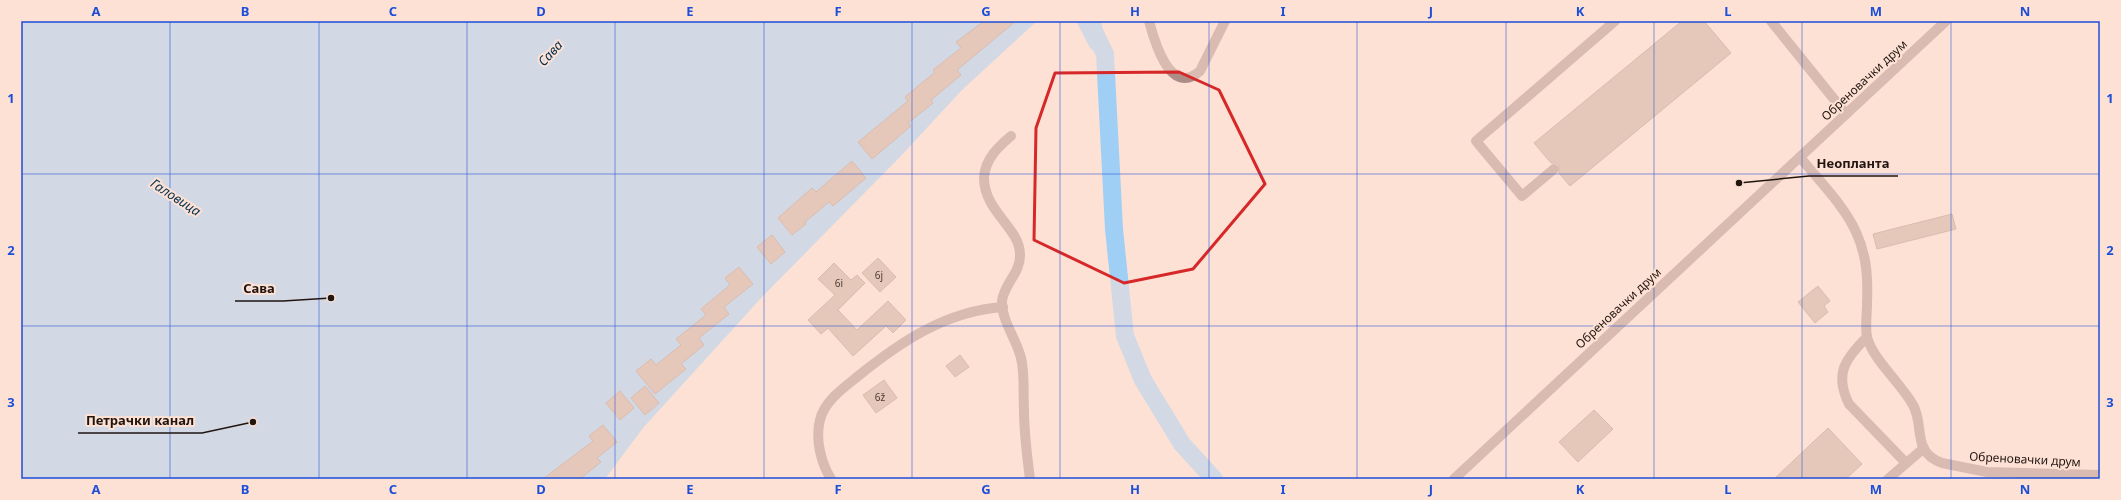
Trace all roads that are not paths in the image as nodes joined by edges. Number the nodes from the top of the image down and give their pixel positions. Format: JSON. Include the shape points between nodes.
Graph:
{"nodes":[{"id":1,"x":1149,"y":21,"type":"edge"},
{"id":2,"x":1225,"y":21,"type":"edge"},
{"id":3,"x":1614,"y":21,"type":"edge"},
{"id":4,"x":1771,"y":21,"type":"edge"},
{"id":5,"x":1946,"y":21,"type":"edge"},
{"id":6,"x":1846,"y":114,"type":"junction"},
{"id":7,"x":1011,"y":136,"type":"dead end"},
{"id":8,"x":1800,"y":157,"type":"junction"},
{"id":9,"x":1554,"y":169,"type":"dead end"},
{"id":10,"x":1003,"y":307,"type":"junction"},
{"id":11,"x":1868,"y":337,"type":"junction"},
{"id":12,"x":1924,"y":448,"type":"junction"},
{"id":13,"x":1906,"y":463,"type":"junction"},
{"id":14,"x":2100,"y":475,"type":"edge"},
{"id":15,"x":831,"y":479,"type":"edge"},
{"id":16,"x":1030,"y":479,"type":"edge"},
{"id":17,"x":1454,"y":479,"type":"edge"},
{"id":18,"x":1888,"y":479,"type":"edge"}],
"edges":[{"from":1,"to":2,"type":"street","via":[[1168,68],[1174,74],[1187,78],[1195,76],[1200,71]]},
{"from":3,"to":9,"type":"street","via":[[1476,141],[1522,196]]},
{"from":4,"to":6,"type":"street"},
{"from":5,"to":6,"type":"street","name":"Обреновачки друм"},
{"from":6,"to":8,"type":"street","name":"Обреновачки друм"},
{"from":7,"to":10,"type":"street","via":[[988,161],[984,177],[986,195],[996,214],[1018,242],[1020,256],[1002,300]]},
{"from":8,"to":11,"type":"street","via":[[1847,216],[1864,254],[1867,270]]},
{"from":8,"to":17,"type":"street","name":"Обреновачки друм"},
{"from":10,"to":15,"type":"street","via":[[960,315],[924,329],[894,348],[839,392],[824,409],[818,435],[820,452]]},
{"from":10,"to":16,"type":"street","via":[[1021,358]]},
{"from":11,"to":12,"type":"street","via":[[1878,357],[1913,404]]},
{"from":11,"to":13,"type":"street","via":[[1853,352],[1841,374],[1845,396],[1849,404]]},
{"from":12,"to":13,"type":"street"},
{"from":12,"to":14,"type":"street","name":"Обреновачки друм","via":[[1936,461],[1980,471]]},
{"from":13,"to":18,"type":"street"}]}
